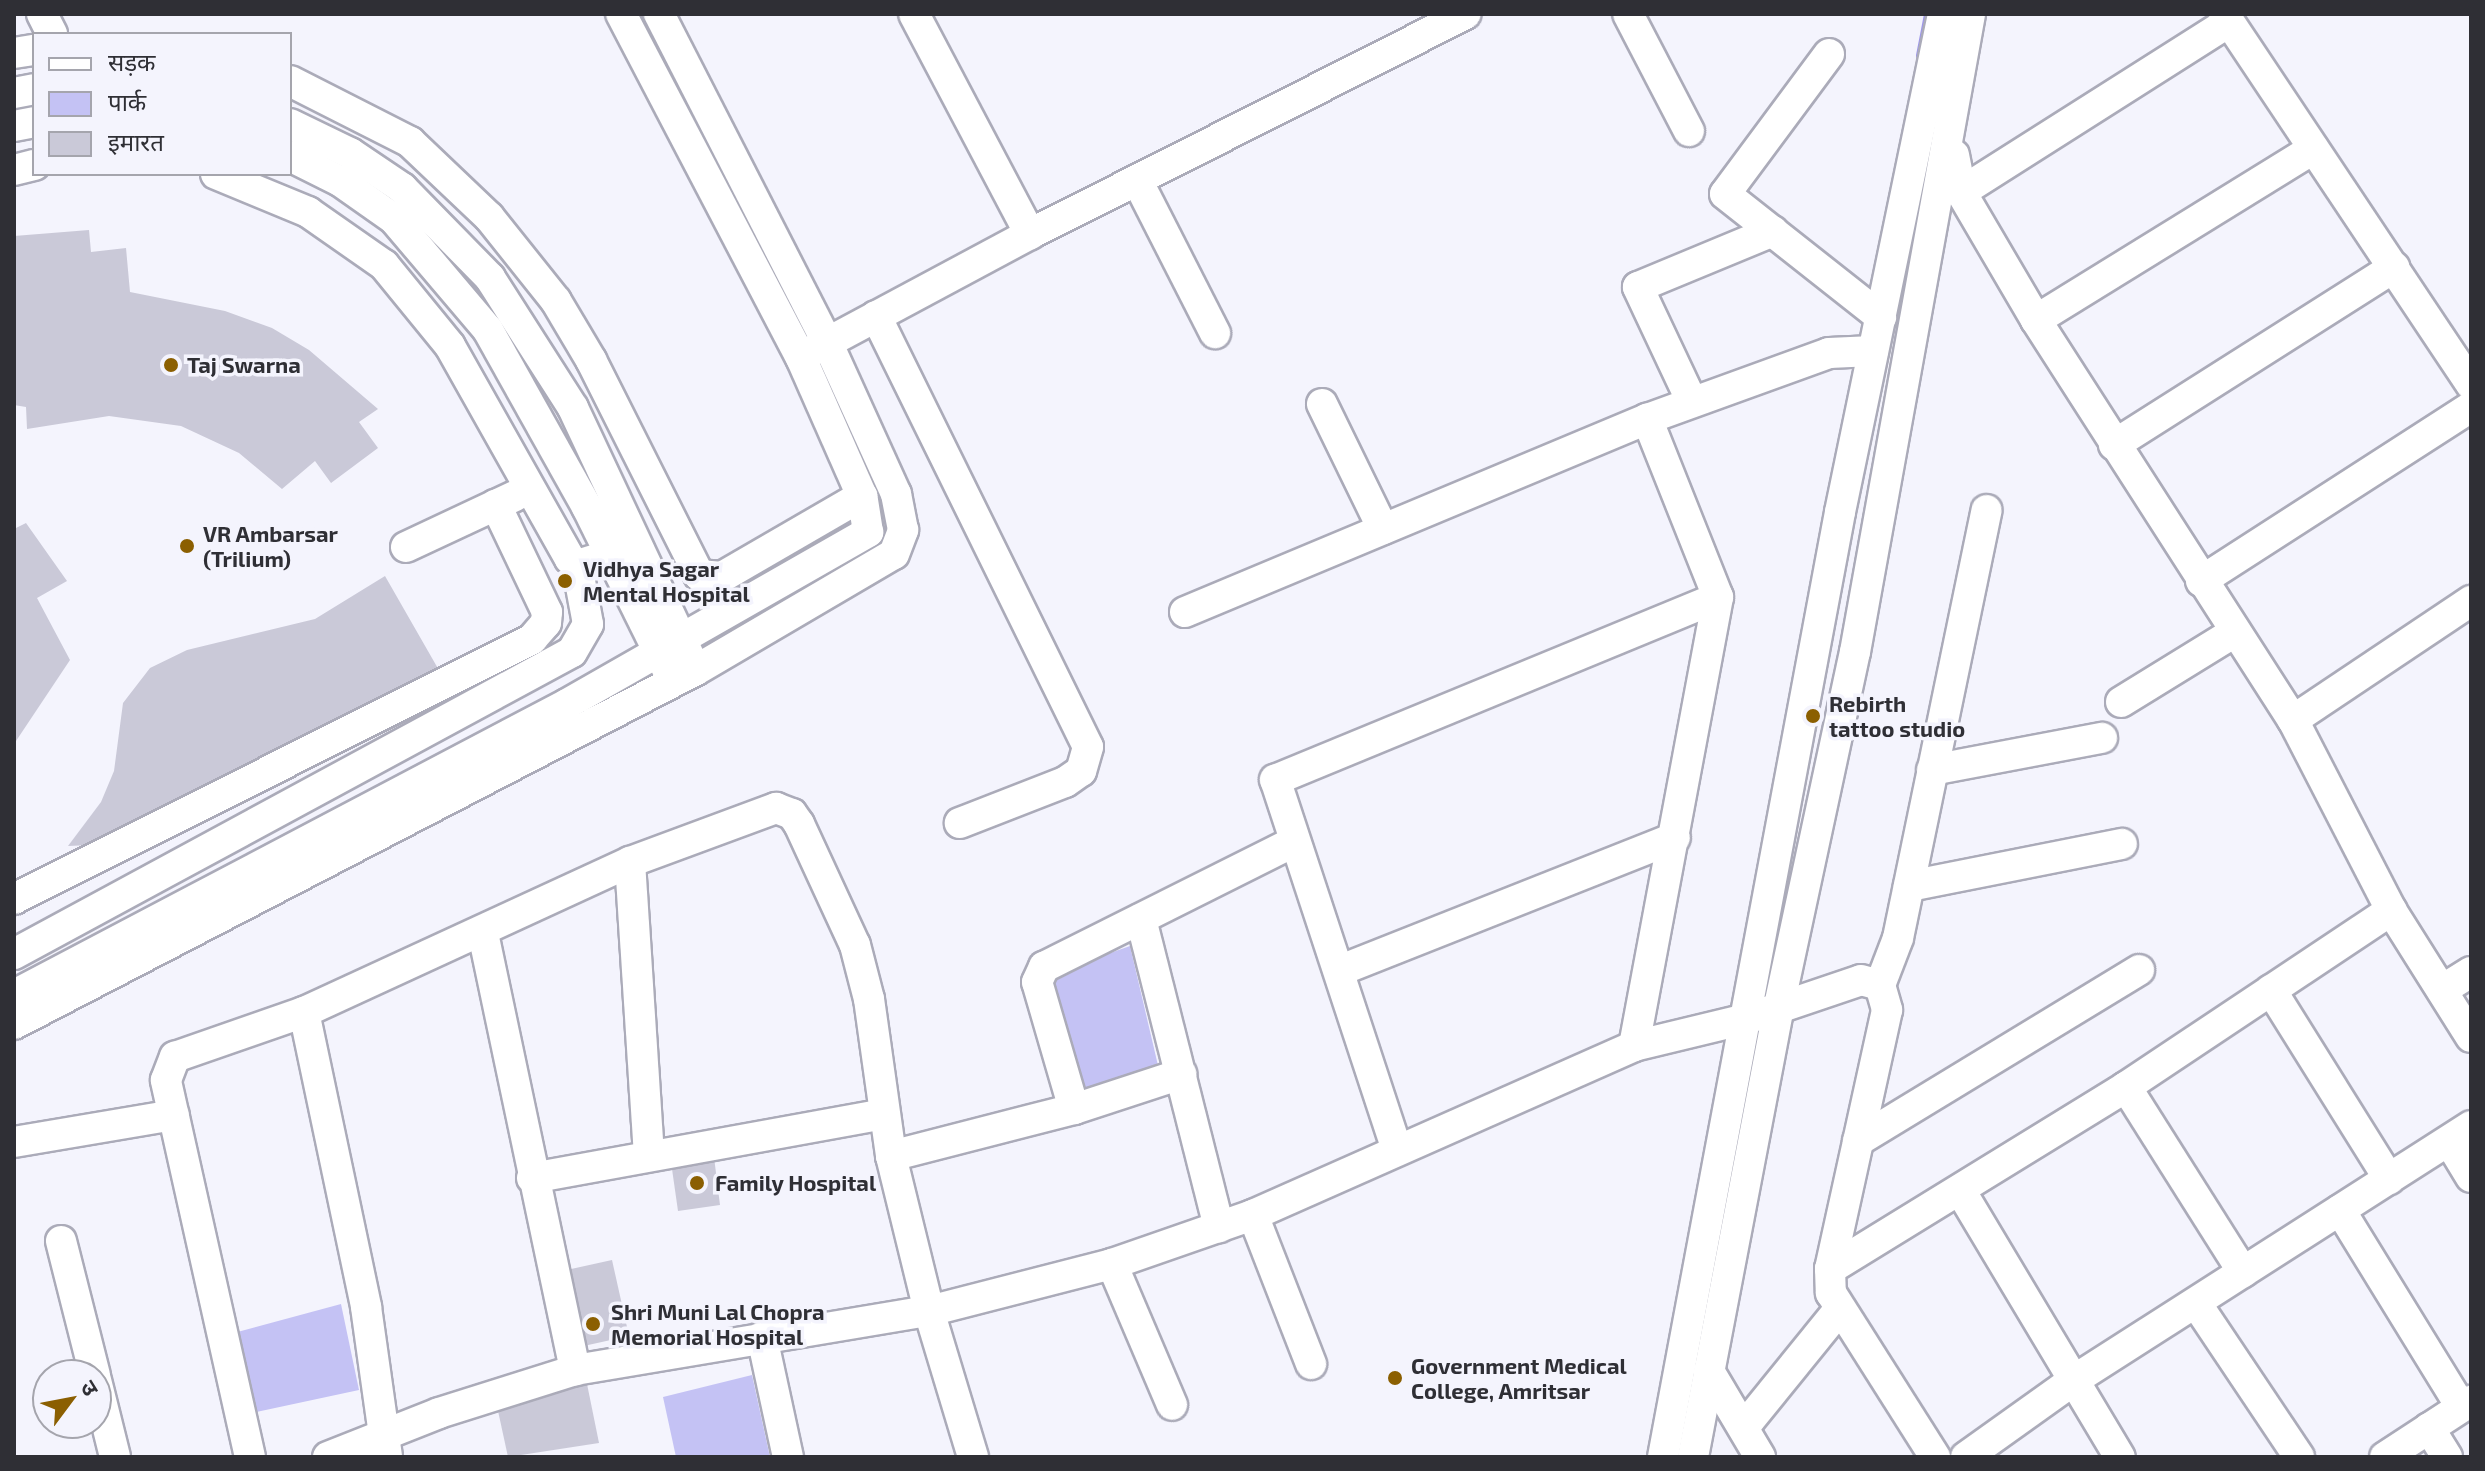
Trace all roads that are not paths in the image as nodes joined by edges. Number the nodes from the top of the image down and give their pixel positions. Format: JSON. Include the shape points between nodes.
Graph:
{"nodes":[{"id":1,"x":42,"y":14,"type":"edge"},
{"id":2,"x":621,"y":14,"type":"edge"},
{"id":3,"x":659,"y":14,"type":"edge"},
{"id":4,"x":914,"y":14,"type":"edge"},
{"id":5,"x":1466,"y":14,"type":"edge"},
{"id":6,"x":1628,"y":14,"type":"edge"},
{"id":7,"x":1943,"y":14,"type":"edge"},
{"id":8,"x":1970,"y":14,"type":"edge"},
{"id":9,"x":2226,"y":18,"type":"edge"},
{"id":10,"x":51,"y":32,"type":"edge"},
{"id":11,"x":1829,"y":54,"type":"dead end"},
{"id":12,"x":292,"y":82,"type":"edge"},
{"id":13,"x":292,"y":125,"type":"edge"},
{"id":14,"x":1689,"y":131,"type":"dead end"},
{"id":15,"x":1950,"y":139,"type":"junction"},
{"id":16,"x":2313,"y":149,"type":"junction"},
{"id":17,"x":292,"y":157,"type":"edge"},
{"id":18,"x":221,"y":176,"type":"edge"},
{"id":19,"x":1137,"y":180,"type":"junction"},
{"id":20,"x":1961,"y":192,"type":"junction"},
{"id":21,"x":1773,"y":231,"type":"junction"},
{"id":22,"x":1030,"y":234,"type":"junction"},
{"id":23,"x":2394,"y":267,"type":"junction"},
{"id":24,"x":876,"y":316,"type":"junction"},
{"id":25,"x":1881,"y":317,"type":"junction"},
{"id":26,"x":2036,"y":320,"type":"junction"},
{"id":27,"x":1215,"y":333,"type":"dead end"},
{"id":28,"x":814,"y":350,"type":"junction"},
{"id":29,"x":1873,"y":351,"type":"junction"},
{"id":30,"x":2471,"y":385,"type":"edge"},
{"id":31,"x":1692,"y":402,"type":"junction"},
{"id":32,"x":1322,"y":404,"type":"dead end"},
{"id":33,"x":2471,"y":407,"type":"edge"},
{"id":34,"x":1647,"y":419,"type":"junction"},
{"id":35,"x":2114,"y":445,"type":"junction"},
{"id":36,"x":531,"y":488,"type":"junction"},
{"id":37,"x":862,"y":496,"type":"junction"},
{"id":38,"x":496,"y":505,"type":"junction"},
{"id":39,"x":1987,"y":510,"type":"dead end"},
{"id":40,"x":1383,"y":529,"type":"junction"},
{"id":41,"x":868,"y":532,"type":"junction"},
{"id":42,"x":406,"y":547,"type":"dead end"},
{"id":43,"x":609,"y":552,"type":"junction"},
{"id":44,"x":885,"y":561,"type":"junction"},
{"id":45,"x":577,"y":565,"type":"junction"},
{"id":46,"x":2201,"y":581,"type":"junction"},
{"id":47,"x":1718,"y":597,"type":"junction"},
{"id":48,"x":2471,"y":601,"type":"edge"},
{"id":49,"x":1185,"y":612,"type":"dead end"},
{"id":50,"x":2235,"y":632,"type":"junction"},
{"id":51,"x":670,"y":647,"type":"junction"},
{"id":52,"x":545,"y":670,"type":"junction"},
{"id":53,"x":685,"y":676,"type":"junction"},
{"id":54,"x":2121,"y":702,"type":"dead end"},
{"id":55,"x":567,"y":704,"type":"junction"},
{"id":56,"x":2293,"y":720,"type":"junction"},
{"id":57,"x":2102,"y":738,"type":"dead end"},
{"id":58,"x":1932,"y":770,"type":"junction"},
{"id":59,"x":960,"y":823,"type":"dead end"},
{"id":60,"x":1675,"y":838,"type":"junction"},
{"id":61,"x":1294,"y":842,"type":"junction"},
{"id":62,"x":2122,"y":844,"type":"dead end"},
{"id":63,"x":630,"y":862,"type":"junction"},
{"id":64,"x":1909,"y":886,"type":"junction"},
{"id":65,"x":14,"y":899,"type":"edge"},
{"id":66,"x":2391,"y":910,"type":"junction"},
{"id":67,"x":1141,"y":919,"type":"junction"},
{"id":68,"x":483,"y":933,"type":"junction"},
{"id":69,"x":14,"y":954,"type":"edge"},
{"id":70,"x":1341,"y":970,"type":"junction"},
{"id":71,"x":2139,"y":970,"type":"dead end"},
{"id":72,"x":2471,"y":972,"type":"edge"},
{"id":73,"x":1880,"y":985,"type":"junction"},
{"id":74,"x":2271,"y":990,"type":"junction"},
{"id":75,"x":2442,"y":990,"type":"junction"},
{"id":76,"x":14,"y":995,"type":"edge"},
{"id":77,"x":1779,"y":1006,"type":"junction"},
{"id":78,"x":304,"y":1012,"type":"junction"},
{"id":79,"x":1746,"y":1019,"type":"junction"},
{"id":80,"x":14,"y":1024,"type":"edge"},
{"id":81,"x":2471,"y":1037,"type":"edge"},
{"id":82,"x":1634,"y":1046,"type":"junction"},
{"id":83,"x":1181,"y":1074,"type":"junction"},
{"id":84,"x":2126,"y":1087,"type":"junction"},
{"id":85,"x":1074,"y":1109,"type":"junction"},
{"id":86,"x":884,"y":1114,"type":"junction"},
{"id":87,"x":174,"y":1115,"type":"junction"},
{"id":88,"x":2460,"y":1133,"type":"edge"},
{"id":89,"x":1858,"y":1141,"type":"junction"},
{"id":90,"x":14,"y":1142,"type":"edge"},
{"id":91,"x":1397,"y":1150,"type":"junction"},
{"id":92,"x":649,"y":1155,"type":"junction"},
{"id":93,"x":891,"y":1156,"type":"junction"},
{"id":94,"x":2471,"y":1177,"type":"edge"},
{"id":95,"x":532,"y":1178,"type":"junction"},
{"id":96,"x":2389,"y":1179,"type":"junction"},
{"id":97,"x":1960,"y":1190,"type":"junction"},
{"id":98,"x":2340,"y":1210,"type":"junction"},
{"id":99,"x":1253,"y":1215,"type":"junction"},
{"id":100,"x":1219,"y":1227,"type":"junction"},
{"id":101,"x":61,"y":1241,"type":"dead end"},
{"id":102,"x":1112,"y":1264,"type":"junction"},
{"id":103,"x":1830,"y":1269,"type":"junction"},
{"id":104,"x":2243,"y":1272,"type":"junction"},
{"id":105,"x":2196,"y":1303,"type":"junction"},
{"id":106,"x":929,"y":1311,"type":"junction"},
{"id":107,"x":1838,"y":1311,"type":"junction"},
{"id":108,"x":762,"y":1337,"type":"junction"},
{"id":109,"x":90,"y":1359,"type":"edge"},
{"id":110,"x":1311,"y":1364,"type":"dead end"},
{"id":111,"x":575,"y":1370,"type":"junction"},
{"id":112,"x":1709,"y":1371,"type":"junction"},
{"id":113,"x":2074,"y":1380,"type":"junction"},
{"id":114,"x":2466,"y":1404,"type":"edge"},
{"id":115,"x":1172,"y":1405,"type":"dead end"},
{"id":116,"x":1744,"y":1427,"type":"junction"},
{"id":117,"x":2429,"y":1428,"type":"junction"},
{"id":118,"x":385,"y":1446,"type":"edge"},
{"id":119,"x":250,"y":1457,"type":"edge"},
{"id":120,"x":328,"y":1457,"type":"edge"},
{"id":121,"x":788,"y":1457,"type":"edge"},
{"id":122,"x":973,"y":1457,"type":"edge"},
{"id":123,"x":1663,"y":1457,"type":"edge"},
{"id":124,"x":1693,"y":1457,"type":"edge"},
{"id":125,"x":1760,"y":1457,"type":"edge"},
{"id":126,"x":1935,"y":1457,"type":"edge"},
{"id":127,"x":1966,"y":1457,"type":"edge"},
{"id":128,"x":2120,"y":1457,"type":"edge"},
{"id":129,"x":2299,"y":1457,"type":"edge"},
{"id":130,"x":2385,"y":1457,"type":"edge"},
{"id":131,"x":2447,"y":1457,"type":"edge"}],
"edges":[{"from":1,"to":10,"type":"street"},
{"from":2,"to":28,"type":"street"},
{"from":3,"to":28,"type":"street"},
{"from":4,"to":22,"type":"street"},
{"from":5,"to":19,"type":"street"},
{"from":6,"to":14,"type":"street"},
{"from":7,"to":25,"type":"street"},
{"from":8,"to":15,"type":"street"},
{"from":9,"to":16,"type":"street"},
{"from":9,"to":20,"type":"street"},
{"from":11,"to":21,"type":"street","via":[[1724,190]]},
{"from":12,"to":37,"type":"street","via":[[410,142],[489,217],[556,301],[591,360],[699,575],[722,577]]},
{"from":13,"to":51,"type":"street","via":[[350,153],[402,188],[490,278],[573,408]]},
{"from":15,"to":20,"type":"street"},
{"from":15,"to":77,"type":"street","via":[[1855,652]]},
{"from":16,"to":23,"type":"street"},
{"from":16,"to":26,"type":"street"},
{"from":17,"to":43,"type":"street","via":[[340,181],[394,219],[488,330]]},
{"from":18,"to":36,"type":"street","via":[[308,212],[384,265],[450,346]]},
{"from":19,"to":22,"type":"street"},
{"from":19,"to":27,"type":"street"},
{"from":20,"to":26,"type":"street"},
{"from":21,"to":25,"type":"street"},
{"from":21,"to":31,"type":"street","via":[[1637,289]]},
{"from":22,"to":24,"type":"street"},
{"from":23,"to":30,"type":"street"},
{"from":23,"to":35,"type":"street"},
{"from":24,"to":28,"type":"street"},
{"from":24,"to":59,"type":"street","via":[[1088,747],[1081,771],[1065,782]]},
{"from":25,"to":29,"type":"street"},
{"from":26,"to":35,"type":"street"},
{"from":28,"to":37,"type":"street"},
{"from":28,"to":44,"type":"street","via":[[902,510],[901,544]]},
{"from":29,"to":31,"type":"street","via":[[1835,351]]},
{"from":29,"to":79,"type":"street"},
{"from":31,"to":34,"type":"street"},
{"from":32,"to":40,"type":"street"},
{"from":33,"to":46,"type":"street"},
{"from":34,"to":40,"type":"street"},
{"from":34,"to":47,"type":"street"},
{"from":35,"to":46,"type":"street"},
{"from":36,"to":38,"type":"street"},
{"from":36,"to":45,"type":"street"},
{"from":37,"to":41,"type":"street"},
{"from":38,"to":42,"type":"street"},
{"from":38,"to":65,"type":"street","via":[[547,612],[546,623],[532,639]]},
{"from":39,"to":58,"type":"street"},
{"from":40,"to":49,"type":"street"},
{"from":41,"to":44,"type":"street"},
{"from":41,"to":51,"type":"street"},
{"from":43,"to":45,"type":"street"},
{"from":43,"to":51,"type":"street"},
{"from":44,"to":53,"type":"street"},
{"from":45,"to":52,"type":"street","via":[[588,611],[586,635]]},
{"from":46,"to":50,"type":"street"},
{"from":47,"to":60,"type":"street"},
{"from":47,"to":61,"type":"street","via":[[1278,776],[1275,784]]},
{"from":48,"to":56,"type":"street"},
{"from":50,"to":54,"type":"street"},
{"from":50,"to":56,"type":"street"},
{"from":51,"to":53,"type":"street"},
{"from":51,"to":55,"type":"street"},
{"from":52,"to":55,"type":"street"},
{"from":52,"to":69,"type":"street"},
{"from":53,"to":80,"type":"street"},
{"from":55,"to":76,"type":"street"},
{"from":56,"to":66,"type":"street"},
{"from":57,"to":58,"type":"street"},
{"from":58,"to":64,"type":"street"},
{"from":60,"to":70,"type":"street"},
{"from":60,"to":82,"type":"street"},
{"from":61,"to":67,"type":"street"},
{"from":61,"to":70,"type":"street"},
{"from":62,"to":64,"type":"street"},
{"from":63,"to":68,"type":"street"},
{"from":63,"to":86,"type":"street","via":[[776,808],[792,814],[855,945],[869,999]]},
{"from":63,"to":92,"type":"street"},
{"from":64,"to":73,"type":"street"},
{"from":66,"to":74,"type":"street"},
{"from":66,"to":75,"type":"street"},
{"from":67,"to":83,"type":"street"},
{"from":67,"to":85,"type":"street","via":[[1053,959],[1038,976]]},
{"from":68,"to":78,"type":"street"},
{"from":68,"to":95,"type":"street"},
{"from":70,"to":91,"type":"street"},
{"from":71,"to":89,"type":"street"},
{"from":72,"to":75,"type":"street"},
{"from":73,"to":77,"type":"street","via":[[1861,980]]},
{"from":73,"to":89,"type":"street","via":[[1887,1010]]},
{"from":74,"to":84,"type":"street"},
{"from":74,"to":96,"type":"street"},
{"from":75,"to":81,"type":"street"},
{"from":77,"to":79,"type":"street"},
{"from":77,"to":112,"type":"street"},
{"from":78,"to":87,"type":"street","via":[[175,1057],[166,1080]]},
{"from":78,"to":118,"type":"street","via":[[366,1307]]},
{"from":79,"to":82,"type":"street"},
{"from":79,"to":123,"type":"street"},
{"from":82,"to":91,"type":"street"},
{"from":83,"to":85,"type":"street"},
{"from":83,"to":100,"type":"street"},
{"from":84,"to":97,"type":"street"},
{"from":84,"to":104,"type":"street"},
{"from":85,"to":93,"type":"street"},
{"from":86,"to":92,"type":"street"},
{"from":86,"to":93,"type":"street"},
{"from":87,"to":90,"type":"street"},
{"from":87,"to":119,"type":"street"},
{"from":88,"to":94,"type":"street"},
{"from":88,"to":96,"type":"street"},
{"from":89,"to":103,"type":"street"},
{"from":91,"to":99,"type":"street"},
{"from":92,"to":95,"type":"street"},
{"from":93,"to":106,"type":"street"},
{"from":95,"to":111,"type":"street"},
{"from":96,"to":98,"type":"street"},
{"from":97,"to":103,"type":"street"},
{"from":97,"to":113,"type":"street"},
{"from":98,"to":104,"type":"street"},
{"from":98,"to":114,"type":"street"},
{"from":99,"to":100,"type":"street"},
{"from":99,"to":110,"type":"street"},
{"from":100,"to":102,"type":"street"},
{"from":101,"to":109,"type":"street"},
{"from":102,"to":106,"type":"street"},
{"from":102,"to":115,"type":"street"},
{"from":103,"to":107,"type":"street"},
{"from":104,"to":105,"type":"street"},
{"from":105,"to":113,"type":"street"},
{"from":105,"to":129,"type":"street"},
{"from":106,"to":108,"type":"street"},
{"from":106,"to":122,"type":"street"},
{"from":107,"to":116,"type":"street"},
{"from":107,"to":126,"type":"street"},
{"from":108,"to":111,"type":"street"},
{"from":108,"to":121,"type":"street"},
{"from":111,"to":118,"type":"street"},
{"from":112,"to":116,"type":"street"},
{"from":112,"to":124,"type":"street"},
{"from":113,"to":127,"type":"street"},
{"from":113,"to":128,"type":"street"},
{"from":114,"to":117,"type":"street"},
{"from":116,"to":125,"type":"street"},
{"from":117,"to":130,"type":"street"},
{"from":117,"to":131,"type":"street"},
{"from":118,"to":120,"type":"street"}]}
